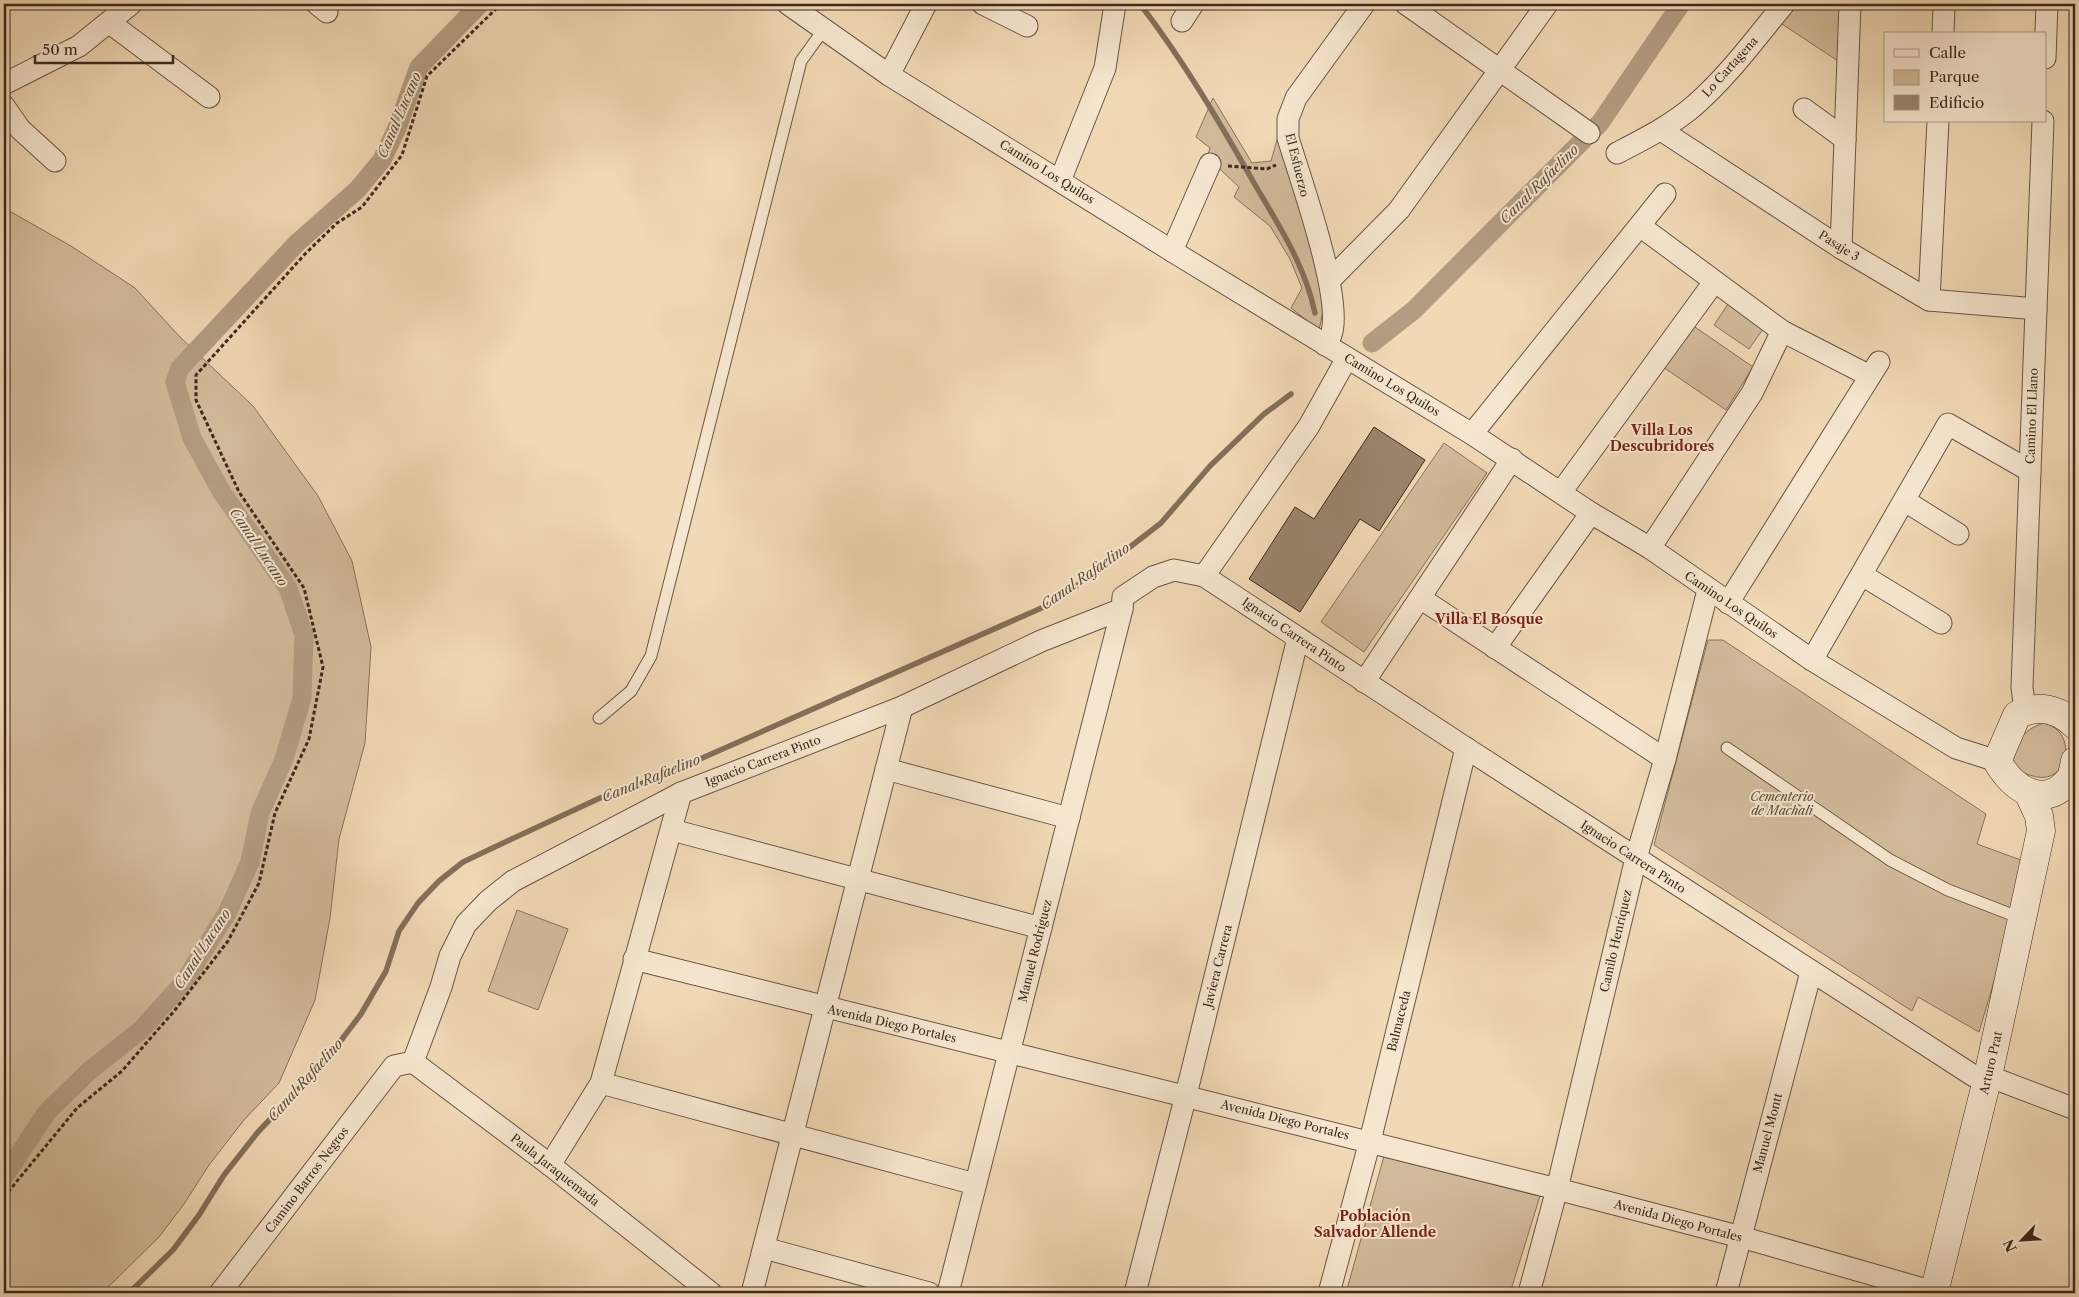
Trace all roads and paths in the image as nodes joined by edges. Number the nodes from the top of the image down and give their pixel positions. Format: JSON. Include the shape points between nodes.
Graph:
{"nodes":[{"id":1,"x":501,"y":4,"type":"edge"},
{"id":2,"x":788,"y":4,"type":"edge"},
{"id":3,"x":926,"y":4,"type":"edge"},
{"id":4,"x":983,"y":4,"type":"edge"},
{"id":5,"x":1115,"y":4,"type":"edge"},
{"id":6,"x":1364,"y":4,"type":"edge"},
{"id":7,"x":1406,"y":4,"type":"edge"},
{"id":8,"x":1547,"y":4,"type":"edge"},
{"id":9,"x":1784,"y":4,"type":"edge"},
{"id":10,"x":1850,"y":4,"type":"edge"},
{"id":11,"x":1944,"y":4,"type":"edge"},
{"id":12,"x":2047,"y":4,"type":"edge"},
{"id":13,"x":128,"y":5,"type":"edge"},
{"id":14,"x":110,"y":23,"type":"junction"},
{"id":15,"x":1027,"y":26,"type":"dead end"},
{"id":16,"x":824,"y":29,"type":"junction"},
{"id":17,"x":1943,"y":32,"type":"edge"},
{"id":18,"x":2046,"y":32,"type":"edge"},
{"id":19,"x":1499,"y":70,"type":"junction"},
{"id":20,"x":889,"y":75,"type":"junction"},
{"id":21,"x":4,"y":84,"type":"edge"},
{"id":22,"x":209,"y":97,"type":"dead end"},
{"id":23,"x":4,"y":106,"type":"edge"},
{"id":24,"x":1804,"y":109,"type":"dead end"},
{"id":25,"x":1938,"y":122,"type":"edge"},
{"id":26,"x":2043,"y":122,"type":"edge"},
{"id":27,"x":1661,"y":130,"type":"junction"},
{"id":28,"x":1589,"y":133,"type":"dead end"},
{"id":29,"x":1845,"y":139,"type":"junction"},
{"id":30,"x":1617,"y":153,"type":"dead end"},
{"id":31,"x":54,"y":161,"type":"dead end"},
{"id":32,"x":1210,"y":164,"type":"dead end"},
{"id":33,"x":1235,"y":167,"type":"dead end"},
{"id":34,"x":1266,"y":169,"type":"dead end"},
{"id":35,"x":1060,"y":181,"type":"junction"},
{"id":36,"x":1665,"y":194,"type":"dead end"},
{"id":37,"x":1640,"y":226,"type":"junction"},
{"id":38,"x":1841,"y":248,"type":"junction"},
{"id":39,"x":1172,"y":251,"type":"junction"},
{"id":40,"x":1330,"y":280,"type":"junction"},
{"id":41,"x":1714,"y":282,"type":"junction"},
{"id":42,"x":1929,"y":300,"type":"junction"},
{"id":43,"x":2036,"y":309,"type":"junction"},
{"id":44,"x":1782,"y":331,"type":"junction"},
{"id":45,"x":1325,"y":345,"type":"junction"},
{"id":46,"x":1347,"y":358,"type":"junction"},
{"id":47,"x":1472,"y":434,"type":"junction"},
{"id":48,"x":1512,"y":459,"type":"junction"},
{"id":49,"x":2030,"y":471,"type":"junction"},
{"id":50,"x":1561,"y":492,"type":"junction"},
{"id":51,"x":1905,"y":501,"type":"junction"},
{"id":52,"x":1592,"y":513,"type":"junction"},
{"id":53,"x":1958,"y":534,"type":"dead end"},
{"id":54,"x":1650,"y":548,"type":"junction"},
{"id":55,"x":1862,"y":575,"type":"junction"},
{"id":56,"x":1204,"y":576,"type":"junction"},
{"id":57,"x":1708,"y":590,"type":"junction"},
{"id":58,"x":1420,"y":598,"type":"junction"},
{"id":59,"x":1728,"y":603,"type":"junction"},
{"id":60,"x":1122,"y":609,"type":"junction"},
{"id":61,"x":1941,"y":623,"type":"dead end"},
{"id":62,"x":1298,"y":638,"type":"junction"},
{"id":63,"x":1495,"y":648,"type":"junction"},
{"id":64,"x":1812,"y":660,"type":"junction"},
{"id":65,"x":1364,"y":682,"type":"junction"},
{"id":66,"x":902,"y":707,"type":"junction"},
{"id":67,"x":2025,"y":711,"type":"junction"},
{"id":68,"x":2072,"y":717,"type":"edge"},
{"id":69,"x":599,"y":718,"type":"dead end"},
{"id":70,"x":1466,"y":748,"type":"junction"},
{"id":71,"x":1727,"y":748,"type":"dead end"},
{"id":72,"x":1665,"y":759,"type":"junction"},
{"id":73,"x":1997,"y":761,"type":"junction"},
{"id":74,"x":2075,"y":761,"type":"edge"},
{"id":75,"x":886,"y":769,"type":"junction"},
{"id":76,"x":2060,"y":787,"type":"junction"},
{"id":77,"x":681,"y":792,"type":"junction"},
{"id":78,"x":2028,"y":792,"type":"junction"},
{"id":79,"x":1068,"y":818,"type":"junction"},
{"id":80,"x":672,"y":830,"type":"junction"},
{"id":81,"x":2041,"y":831,"type":"junction"},
{"id":82,"x":1636,"y":858,"type":"junction"},
{"id":83,"x":858,"y":881,"type":"junction"},
{"id":84,"x":2023,"y":919,"type":"junction"},
{"id":85,"x":1041,"y":928,"type":"junction"},
{"id":86,"x":634,"y":959,"type":"junction"},
{"id":87,"x":1810,"y":972,"type":"junction"},
{"id":88,"x":825,"y":1008,"type":"junction"},
{"id":89,"x":1009,"y":1051,"type":"junction"},
{"id":90,"x":403,"y":1064,"type":"junction"},
{"id":91,"x":1988,"y":1076,"type":"junction"},
{"id":92,"x":601,"y":1083,"type":"junction"},
{"id":93,"x":1186,"y":1095,"type":"junction"},
{"id":94,"x":2075,"y":1109,"type":"edge"},
{"id":95,"x":793,"y":1134,"type":"junction"},
{"id":96,"x":1370,"y":1141,"type":"junction"},
{"id":97,"x":550,"y":1165,"type":"junction"},
{"id":98,"x":975,"y":1184,"type":"junction"},
{"id":99,"x":1557,"y":1189,"type":"junction"},
{"id":100,"x":4,"y":1197,"type":"edge"},
{"id":101,"x":1741,"y":1237,"type":"junction"},
{"id":102,"x":764,"y":1248,"type":"junction"},
{"id":103,"x":220,"y":1293,"type":"edge"},
{"id":104,"x":711,"y":1293,"type":"edge"},
{"id":105,"x":752,"y":1293,"type":"edge"},
{"id":106,"x":929,"y":1293,"type":"edge"},
{"id":107,"x":948,"y":1293,"type":"edge"},
{"id":108,"x":1135,"y":1293,"type":"edge"},
{"id":109,"x":1329,"y":1293,"type":"edge"},
{"id":110,"x":1529,"y":1293,"type":"edge"},
{"id":111,"x":1726,"y":1293,"type":"edge"},
{"id":112,"x":1934,"y":1293,"type":"edge"}],
"edges":[{"from":1,"to":100,"type":"path","via":[[427,76],[402,155],[362,207],[337,223],[305,254],[196,375],[196,400],[239,492],[304,588],[323,666],[309,739],[275,813],[259,883],[228,941],[175,1010],[122,1071],[77,1108]]},
{"from":2,"to":16,"type":"street","name":"Camino Los Quilos"},
{"from":3,"to":20,"type":"street"},
{"from":4,"to":15,"type":"street"},
{"from":5,"to":35,"type":"street","via":[[1105,68]]},
{"from":6,"to":40,"type":"street","name":"El Esfuerzo","via":[[1296,98],[1288,119],[1288,138]]},
{"from":7,"to":19,"type":"street"},
{"from":8,"to":19,"type":"street"},
{"from":9,"to":27,"type":"street","name":"Lo Cartagena","via":[[1722,79]]},
{"from":10,"to":29,"type":"street"},
{"from":11,"to":17,"type":"street"},
{"from":12,"to":18,"type":"street"},
{"from":13,"to":14,"type":"street"},
{"from":14,"to":21,"type":"street","via":[[79,46]]},
{"from":14,"to":22,"type":"street"},
{"from":16,"to":20,"type":"street","name":"Camino Los Quilos"},
{"from":16,"to":69,"type":"lane","via":[[801,61],[651,656],[631,691]]},
{"from":19,"to":28,"type":"street"},
{"from":19,"to":40,"type":"street","via":[[1399,210]]},
{"from":20,"to":35,"type":"street","name":"Camino Los Quilos"},
{"from":23,"to":31,"type":"street","via":[[20,129]]},
{"from":24,"to":29,"type":"street"},
{"from":25,"to":42,"type":"street"},
{"from":26,"to":43,"type":"street","name":"Camino El Llano"},
{"from":27,"to":30,"type":"street","name":"Lo Cartagena"},
{"from":27,"to":38,"type":"street","name":"Pasaje 3"},
{"from":29,"to":38,"type":"street"},
{"from":32,"to":39,"type":"street"},
{"from":33,"to":34,"type":"path"},
{"from":35,"to":39,"type":"street","name":"Camino Los Quilos"},
{"from":36,"to":37,"type":"street"},
{"from":37,"to":41,"type":"street"},
{"from":37,"to":47,"type":"street"},
{"from":38,"to":42,"type":"street","name":"Pasaje 3"},
{"from":39,"to":45,"type":"street","name":"Camino Los Quilos"},
{"from":40,"to":45,"type":"street","name":"El Esfuerzo","via":[[1332,334]]},
{"from":41,"to":44,"type":"street"},
{"from":41,"to":50,"type":"street"},
{"from":42,"to":43,"type":"street","name":"Pasaje 3"},
{"from":43,"to":49,"type":"street","name":"Camino El Llano"},
{"from":44,"to":54,"type":"street","via":[[1752,393]]},
{"from":44,"to":59,"type":"street","via":[[1875,369]]},
{"from":45,"to":46,"type":"street","name":"Camino Los Quilos"},
{"from":46,"to":47,"type":"street","name":"Camino Los Quilos"},
{"from":46,"to":56,"type":"street","via":[[1309,426]]},
{"from":47,"to":48,"type":"street","name":"Camino Los Quilos"},
{"from":48,"to":50,"type":"street","name":"Camino Los Quilos"},
{"from":48,"to":58,"type":"street"},
{"from":49,"to":51,"type":"street","via":[[1948,424]]},
{"from":49,"to":67,"type":"street","name":"Camino El Llano","via":[[2022,687]]},
{"from":50,"to":52,"type":"street","name":"Camino Los Quilos"},
{"from":51,"to":53,"type":"street"},
{"from":51,"to":55,"type":"street"},
{"from":52,"to":54,"type":"street","name":"Camino Los Quilos"},
{"from":52,"to":63,"type":"street"},
{"from":54,"to":57,"type":"street","name":"Camino Los Quilos"},
{"from":55,"to":61,"type":"street"},
{"from":55,"to":64,"type":"street"},
{"from":56,"to":60,"type":"street","name":"Ignacio Carrera Pinto","via":[[1174,570],[1153,577],[1124,597]]},
{"from":56,"to":62,"type":"street","name":"Ignacio Carrera Pinto"},
{"from":57,"to":59,"type":"street","name":"Camino Los Quilos"},
{"from":57,"to":72,"type":"street","name":"Camilo Henríquez"},
{"from":58,"to":63,"type":"street"},
{"from":58,"to":65,"type":"street"},
{"from":59,"to":64,"type":"street","name":"Camino Los Quilos"},
{"from":60,"to":66,"type":"street","name":"Ignacio Carrera Pinto","via":[[1041,641]]},
{"from":60,"to":79,"type":"street","name":"Manuel Rodríguez"},
{"from":62,"to":65,"type":"street","name":"Ignacio Carrera Pinto"},
{"from":62,"to":93,"type":"street","name":"Javiera Carrera"},
{"from":63,"to":72,"type":"street"},
{"from":64,"to":73,"type":"street","name":"Camino Los Quilos","via":[[1956,748]]},
{"from":65,"to":70,"type":"street","name":"Ignacio Carrera Pinto"},
{"from":66,"to":75,"type":"street"},
{"from":66,"to":77,"type":"street","name":"Ignacio Carrera Pinto"},
{"from":67,"to":68,"type":"main road","via":[[2040,708]]},
{"from":67,"to":73,"type":"main road","via":[[2017,715]]},
{"from":70,"to":82,"type":"street","name":"Ignacio Carrera Pinto"},
{"from":70,"to":96,"type":"street","name":"Balmaceda"},
{"from":71,"to":84,"type":"lane","via":[[1890,860],[1948,890]]},
{"from":72,"to":82,"type":"street","name":"Camilo Henríquez"},
{"from":73,"to":78,"type":"main road","via":[[2009,780]]},
{"from":74,"to":76,"type":"main road","name":"Arturo Prat","via":[[2070,779]]},
{"from":75,"to":79,"type":"street"},
{"from":75,"to":83,"type":"street"},
{"from":76,"to":78,"type":"main road","via":[[2049,794]]},
{"from":76,"to":81,"type":"main road","name":"Arturo Prat","via":[[2050,821]]},
{"from":77,"to":80,"type":"street"},
{"from":77,"to":90,"type":"street","name":"Ignacio Carrera Pinto","via":[[513,881],[488,901],[466,924],[450,956],[441,986]]},
{"from":78,"to":81,"type":"main road","name":"Arturo Prat","via":[[2039,816]]},
{"from":79,"to":85,"type":"street","name":"Manuel Rodríguez"},
{"from":80,"to":83,"type":"street"},
{"from":80,"to":86,"type":"street"},
{"from":81,"to":84,"type":"main road","name":"Arturo Prat"},
{"from":82,"to":87,"type":"street","name":"Ignacio Carrera Pinto"},
{"from":82,"to":99,"type":"street","name":"Camilo Henríquez"},
{"from":83,"to":85,"type":"street"},
{"from":83,"to":88,"type":"street"},
{"from":84,"to":91,"type":"main road","name":"Arturo Prat"},
{"from":85,"to":89,"type":"street","name":"Manuel Rodríguez"},
{"from":86,"to":88,"type":"street","name":"Avenida Diego Portales"},
{"from":86,"to":92,"type":"street"},
{"from":87,"to":91,"type":"street","name":"Ignacio Carrera Pinto","via":[[1974,1076]]},
{"from":87,"to":101,"type":"street","name":"Manuel Montt"},
{"from":88,"to":89,"type":"street","name":"Avenida Diego Portales"},
{"from":88,"to":95,"type":"street"},
{"from":89,"to":93,"type":"street","name":"Avenida Diego Portales"},
{"from":89,"to":98,"type":"street","name":"Manuel Rodríguez"},
{"from":90,"to":97,"type":"street","name":"Paula Jaraquemada"},
{"from":90,"to":103,"type":"street","name":"Camino Barros Negros"},
{"from":91,"to":94,"type":"street","name":"Ignacio Carrera Pinto"},
{"from":91,"to":112,"type":"main road","name":"Arturo Prat"},
{"from":92,"to":95,"type":"street"},
{"from":92,"to":97,"type":"street"},
{"from":93,"to":96,"type":"street","name":"Avenida Diego Portales"},
{"from":93,"to":108,"type":"street","name":"Javiera Carrera"},
{"from":95,"to":98,"type":"street"},
{"from":95,"to":102,"type":"street"},
{"from":96,"to":99,"type":"street","name":"Avenida Diego Portales"},
{"from":96,"to":109,"type":"street","name":"Balmaceda"},
{"from":97,"to":104,"type":"street","name":"Paula Jaraquemada"},
{"from":98,"to":107,"type":"street","name":"Manuel Rodríguez"},
{"from":99,"to":101,"type":"street","name":"Avenida Diego Portales"},
{"from":99,"to":110,"type":"street","name":"Camilo Henríquez"},
{"from":101,"to":111,"type":"street","name":"Manuel Montt"},
{"from":101,"to":112,"type":"street","name":"Avenida Diego Portales"},
{"from":102,"to":105,"type":"street"},
{"from":102,"to":106,"type":"street"}]}
